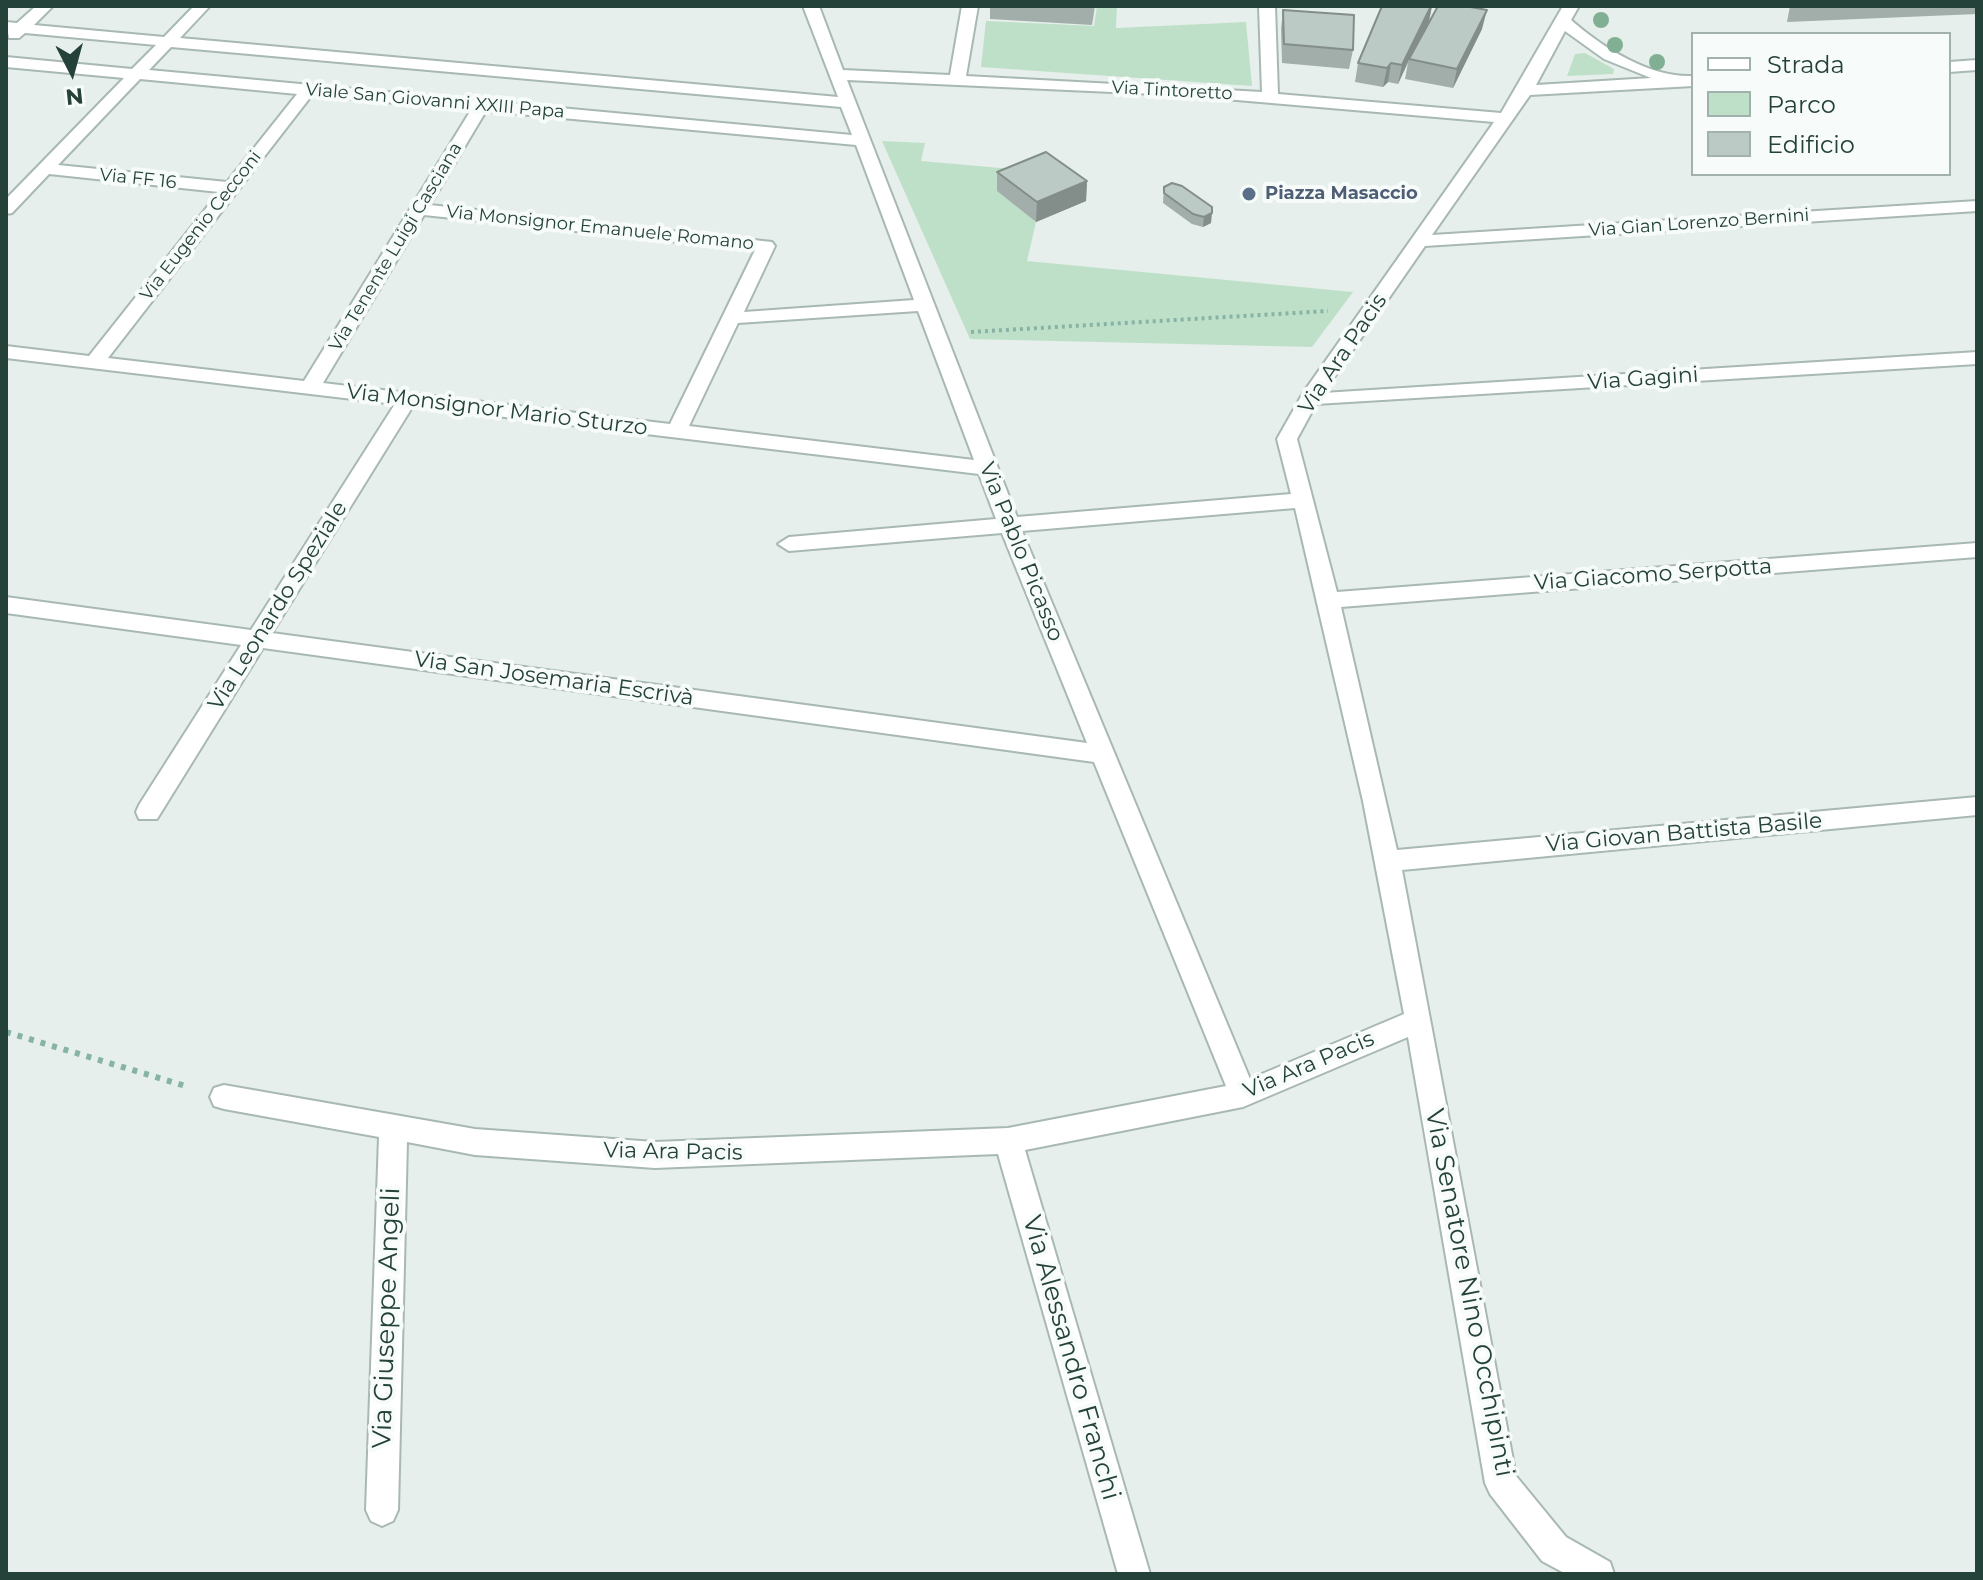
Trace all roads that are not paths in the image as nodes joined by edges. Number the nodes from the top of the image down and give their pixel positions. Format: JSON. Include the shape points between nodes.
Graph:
{"nodes":[{"id":1,"x":45,"y":6,"type":"edge"},
{"id":2,"x":202,"y":6,"type":"edge"},
{"id":3,"x":811,"y":6,"type":"edge"},
{"id":4,"x":970,"y":6,"type":"edge"},
{"id":5,"x":1267,"y":6,"type":"edge"},
{"id":6,"x":1567,"y":14,"type":"edge"},
{"id":7,"x":14,"y":28,"type":"edge"},
{"id":8,"x":168,"y":41,"type":"junction"},
{"id":9,"x":6,"y":42,"type":"edge"},
{"id":10,"x":6,"y":62,"type":"edge"},
{"id":11,"x":1977,"y":65,"type":"edge"},
{"id":12,"x":1951,"y":67,"type":"edge"},
{"id":13,"x":137,"y":74,"type":"junction"},
{"id":14,"x":838,"y":75,"type":"junction"},
{"id":15,"x":957,"y":80,"type":"junction"},
{"id":16,"x":1687,"y":81,"type":"edge"},
{"id":17,"x":308,"y":90,"type":"junction"},
{"id":18,"x":1525,"y":90,"type":"junction"},
{"id":19,"x":1270,"y":97,"type":"junction"},
{"id":20,"x":849,"y":103,"type":"junction"},
{"id":21,"x":481,"y":106,"type":"junction"},
{"id":22,"x":1505,"y":118,"type":"junction"},
{"id":23,"x":863,"y":141,"type":"junction"},
{"id":24,"x":45,"y":169,"type":"junction"},
{"id":25,"x":231,"y":188,"type":"junction"},
{"id":26,"x":1977,"y":206,"type":"edge"},
{"id":27,"x":6,"y":209,"type":"edge"},
{"id":28,"x":419,"y":209,"type":"junction"},
{"id":29,"x":1421,"y":241,"type":"junction"},
{"id":30,"x":928,"y":305,"type":"junction"},
{"id":31,"x":731,"y":318,"type":"junction"},
{"id":32,"x":6,"y":352,"type":"edge"},
{"id":33,"x":1977,"y":358,"type":"edge"},
{"id":34,"x":94,"y":363,"type":"junction"},
{"id":35,"x":310,"y":388,"type":"junction"},
{"id":36,"x":1310,"y":397,"type":"junction"},
{"id":37,"x":407,"y":400,"type":"junction"},
{"id":38,"x":677,"y":431,"type":"junction"},
{"id":39,"x":987,"y":468,"type":"junction"},
{"id":40,"x":1303,"y":500,"type":"junction"},
{"id":41,"x":1009,"y":525,"type":"junction"},
{"id":42,"x":789,"y":544,"type":"dead end"},
{"id":43,"x":1977,"y":550,"type":"edge"},
{"id":44,"x":1329,"y":600,"type":"junction"},
{"id":45,"x":6,"y":605,"type":"edge"},
{"id":46,"x":257,"y":639,"type":"junction"},
{"id":47,"x":1103,"y":754,"type":"junction"},
{"id":48,"x":1977,"y":806,"type":"edge"},
{"id":49,"x":148,"y":812,"type":"dead end"},
{"id":50,"x":1390,"y":861,"type":"junction"},
{"id":51,"x":1418,"y":1020,"type":"junction"},
{"id":52,"x":1243,"y":1095,"type":"junction"},
{"id":53,"x":224,"y":1097,"type":"road end"},
{"id":54,"x":393,"y":1127,"type":"junction"},
{"id":55,"x":1008,"y":1141,"type":"junction"},
{"id":56,"x":382,"y":1510,"type":"dead end"},
{"id":57,"x":1134,"y":1574,"type":"edge"},
{"id":58,"x":1598,"y":1574,"type":"edge"}],
"edges":[{"from":1,"to":7,"type":"street"},
{"from":2,"to":8,"type":"street"},
{"from":3,"to":14,"type":"street","name":"Via Pablo Picasso"},
{"from":4,"to":15,"type":"street"},
{"from":5,"to":19,"type":"street"},
{"from":6,"to":16,"type":"street","via":[[1590,46],[1642,71]]},
{"from":6,"to":18,"type":"street","name":"Via Ara Pacis"},
{"from":7,"to":8,"type":"street","name":"Viale San Giovanni XXIII Papa"},
{"from":7,"to":9,"type":"street"},
{"from":8,"to":13,"type":"street"},
{"from":8,"to":20,"type":"street","name":"Viale San Giovanni XXIII Papa"},
{"from":10,"to":13,"type":"street","name":"Viale San Giovanni XXIII Papa"},
{"from":11,"to":12,"type":"street"},
{"from":13,"to":17,"type":"street","name":"Viale San Giovanni XXIII Papa"},
{"from":13,"to":24,"type":"street"},
{"from":14,"to":15,"type":"street","name":"Via Tintoretto"},
{"from":14,"to":20,"type":"street","name":"Via Pablo Picasso"},
{"from":15,"to":19,"type":"street","name":"Via Tintoretto"},
{"from":16,"to":18,"type":"street"},
{"from":17,"to":21,"type":"street","name":"Viale San Giovanni XXIII Papa"},
{"from":17,"to":25,"type":"street","name":"Via Eugenio Cecconi"},
{"from":18,"to":22,"type":"street","name":"Via Ara Pacis"},
{"from":19,"to":22,"type":"street","name":"Via Tintoretto"},
{"from":20,"to":23,"type":"street","name":"Via Pablo Picasso"},
{"from":21,"to":23,"type":"street","name":"Viale San Giovanni XXIII Papa"},
{"from":21,"to":28,"type":"street","name":"Via Tenente Luigi Casciana"},
{"from":22,"to":29,"type":"street","name":"Via Ara Pacis"},
{"from":23,"to":30,"type":"street","name":"Via Pablo Picasso"},
{"from":24,"to":25,"type":"street","name":"Via FF 16"},
{"from":24,"to":27,"type":"street"},
{"from":25,"to":34,"type":"street","name":"Via Eugenio Cecconi"},
{"from":26,"to":29,"type":"street","name":"Via Gian Lorenzo Bernini"},
{"from":28,"to":31,"type":"street","name":"Via Monsignor Emanuele Romano","via":[[766,246]]},
{"from":28,"to":35,"type":"street","name":"Via Tenente Luigi Casciana"},
{"from":29,"to":36,"type":"street","name":"Via Ara Pacis"},
{"from":30,"to":31,"type":"street"},
{"from":30,"to":39,"type":"street","name":"Via Pablo Picasso"},
{"from":31,"to":38,"type":"street","name":"Via Monsignor Emanuele Romano"},
{"from":32,"to":34,"type":"street","name":"Via Monsignor Mario Sturzo"},
{"from":33,"to":36,"type":"street","name":"Via Gagini"},
{"from":34,"to":35,"type":"street","name":"Via Monsignor Mario Sturzo"},
{"from":35,"to":37,"type":"street","name":"Via Monsignor Mario Sturzo"},
{"from":36,"to":40,"type":"street","name":"Via Ara Pacis","via":[[1287,439]]},
{"from":37,"to":38,"type":"street","name":"Via Monsignor Mario Sturzo"},
{"from":37,"to":46,"type":"street","name":"Via Leonardo Speziale"},
{"from":38,"to":39,"type":"street","name":"Via Monsignor Mario Sturzo"},
{"from":39,"to":41,"type":"street","name":"Via Pablo Picasso"},
{"from":40,"to":41,"type":"street"},
{"from":40,"to":44,"type":"street","name":"Via Ara Pacis"},
{"from":41,"to":42,"type":"street"},
{"from":41,"to":47,"type":"street","name":"Via Pablo Picasso"},
{"from":43,"to":44,"type":"street","name":"Via Giacomo Serpotta"},
{"from":44,"to":50,"type":"street","name":"Via Ara Pacis"},
{"from":45,"to":46,"type":"street","name":"Via San Josemaria Escrivà"},
{"from":46,"to":47,"type":"street","name":"Via San Josemaria Escrivà"},
{"from":46,"to":49,"type":"street","name":"Via Leonardo Speziale"},
{"from":47,"to":52,"type":"street","name":"Via Pablo Picasso"},
{"from":48,"to":50,"type":"street","name":"Via Giovan Battista Basile"},
{"from":50,"to":51,"type":"street","name":"Via Ara Pacis"},
{"from":51,"to":52,"type":"street","name":"Via Ara Pacis"},
{"from":51,"to":58,"type":"street","name":"Via Senatore Nino Occhipinti","via":[[1501,1483],[1554,1549]]},
{"from":52,"to":55,"type":"street","name":"Via Ara Pacis"},
{"from":53,"to":54,"type":"street","name":"Via Ara Pacis"},
{"from":54,"to":55,"type":"street","name":"Via Ara Pacis","via":[[475,1142],[655,1155]]},
{"from":54,"to":56,"type":"street","name":"Via Giuseppe Angeli"},
{"from":55,"to":57,"type":"street","name":"Via Alessandro Franchi"}]}
